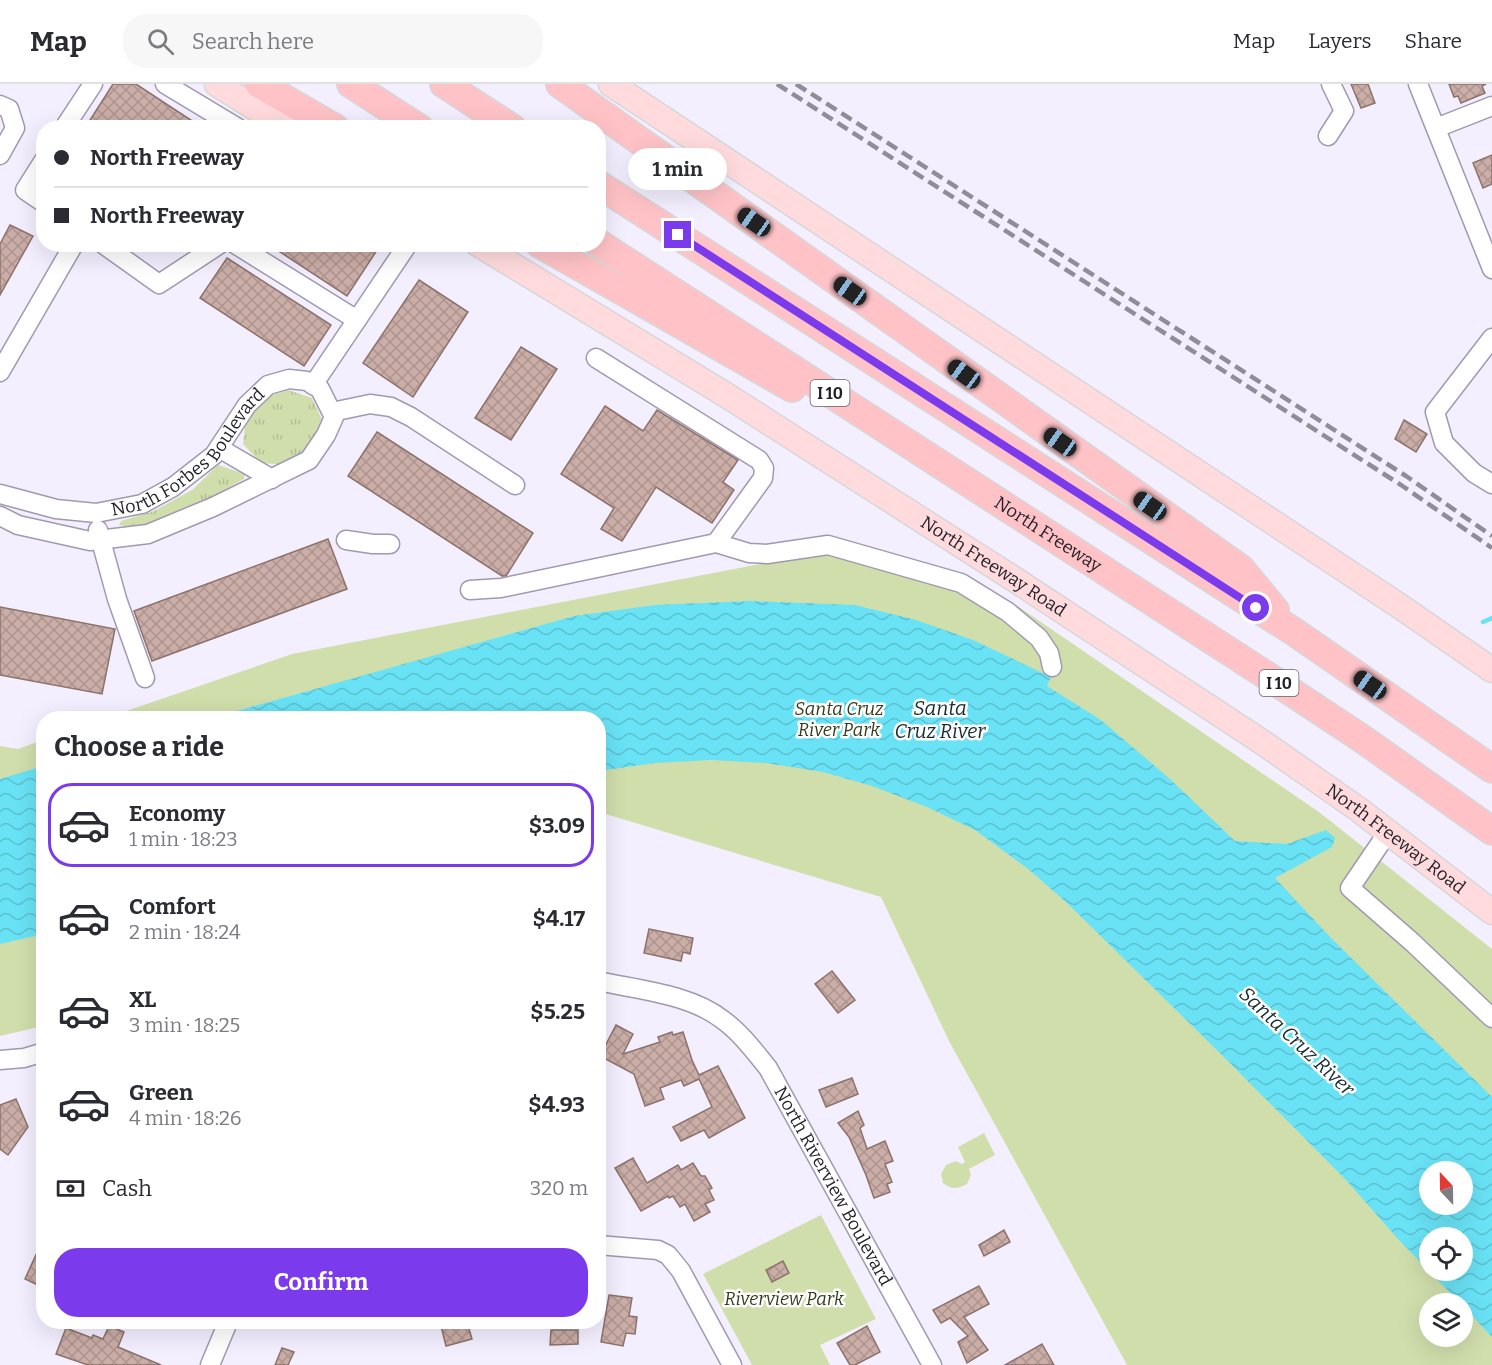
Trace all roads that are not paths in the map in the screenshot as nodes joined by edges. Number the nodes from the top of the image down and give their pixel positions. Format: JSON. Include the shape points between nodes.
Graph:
{"nodes":[{"id":1,"x":93,"y":84,"type":"edge"},
{"id":2,"x":165,"y":84,"type":"edge"},
{"id":3,"x":217,"y":84,"type":"edge"},
{"id":4,"x":259,"y":84,"type":"edge"},
{"id":5,"x":351,"y":84,"type":"edge"},
{"id":6,"x":444,"y":84,"type":"edge"},
{"id":7,"x":560,"y":84,"type":"edge"},
{"id":8,"x":611,"y":84,"type":"edge"},
{"id":9,"x":1331,"y":84,"type":"edge"},
{"id":10,"x":1418,"y":84,"type":"edge"},
{"id":11,"x":0,"y":105,"type":"edge"},
{"id":12,"x":1492,"y":106,"type":"edge"},
{"id":13,"x":69,"y":120,"type":"edge"},
{"id":14,"x":225,"y":120,"type":"edge"},
{"id":15,"x":274,"y":120,"type":"edge"},
{"id":16,"x":321,"y":120,"type":"edge"},
{"id":17,"x":407,"y":120,"type":"edge"},
{"id":18,"x":500,"y":120,"type":"edge"},
{"id":19,"x":1436,"y":128,"type":"junction"},
{"id":20,"x":1328,"y":136,"type":"dead end"},
{"id":21,"x":0,"y":155,"type":"edge"},
{"id":22,"x":36,"y":173,"type":"edge"},
{"id":23,"x":606,"y":189,"type":"edge"},
{"id":24,"x":36,"y":198,"type":"edge"},
{"id":25,"x":1484,"y":226,"type":"edge"},
{"id":26,"x":606,"y":248,"type":"edge"},
{"id":27,"x":69,"y":252,"type":"edge"},
{"id":28,"x":114,"y":252,"type":"edge"},
{"id":29,"x":208,"y":252,"type":"edge"},
{"id":30,"x":248,"y":252,"type":"edge"},
{"id":31,"x":403,"y":252,"type":"edge"},
{"id":32,"x":491,"y":252,"type":"edge"},
{"id":33,"x":554,"y":252,"type":"edge"},
{"id":34,"x":1492,"y":269,"type":"edge"},
{"id":35,"x":357,"y":320,"type":"junction"},
{"id":36,"x":1492,"y":338,"type":"edge"},
{"id":37,"x":597,"y":358,"type":"dead end"},
{"id":38,"x":0,"y":372,"type":"edge"},
{"id":39,"x":313,"y":385,"type":"junction"},
{"id":40,"x":332,"y":412,"type":"junction"},
{"id":41,"x":219,"y":448,"type":"junction"},
{"id":42,"x":272,"y":479,"type":"junction"},
{"id":43,"x":1492,"y":484,"type":"edge"},
{"id":44,"x":515,"y":485,"type":"dead end"},
{"id":45,"x":0,"y":494,"type":"edge"},
{"id":46,"x":96,"y":513,"type":"junction"},
{"id":47,"x":0,"y":516,"type":"edge"},
{"id":48,"x":100,"y":540,"type":"junction"},
{"id":49,"x":346,"y":540,"type":"dead end"},
{"id":50,"x":1060,"y":542,"type":"junction"},
{"id":51,"x":716,"y":543,"type":"junction"},
{"id":52,"x":390,"y":544,"type":"dead end"},
{"id":53,"x":470,"y":590,"type":"dead end"},
{"id":54,"x":1296,"y":633,"type":"junction"},
{"id":55,"x":1052,"y":667,"type":"dead end"},
{"id":56,"x":1492,"y":670,"type":"edge"},
{"id":57,"x":145,"y":678,"type":"dead end"},
{"id":58,"x":1492,"y":769,"type":"edge"},
{"id":59,"x":1492,"y":831,"type":"edge"},
{"id":60,"x":1388,"y":832,"type":"junction"},
{"id":61,"x":1492,"y":912,"type":"edge"},
{"id":62,"x":606,"y":983,"type":"edge"},
{"id":63,"x":1492,"y":1018,"type":"edge"},
{"id":64,"x":36,"y":1054,"type":"edge"},
{"id":65,"x":0,"y":1060,"type":"edge"},
{"id":66,"x":606,"y":1246,"type":"edge"},
{"id":67,"x":225,"y":1329,"type":"edge"},
{"id":68,"x":210,"y":1365,"type":"edge"},
{"id":69,"x":732,"y":1365,"type":"edge"},
{"id":70,"x":932,"y":1365,"type":"edge"}],
"edges":[{"from":1,"to":13,"type":"street"},
{"from":2,"to":14,"type":"street"},
{"from":3,"to":15,"type":"main road"},
{"from":4,"to":16,"type":"highway"},
{"from":5,"to":17,"type":"highway"},
{"from":6,"to":18,"type":"highway"},
{"from":7,"to":54,"type":"highway","via":[[1241,569]]},
{"from":8,"to":56,"type":"main road"},
{"from":9,"to":20,"type":"street","via":[[1344,111]]},
{"from":10,"to":19,"type":"street"},
{"from":11,"to":21,"type":"street","via":[[9,109],[15,128]]},
{"from":12,"to":19,"type":"street"},
{"from":19,"to":25,"type":"street"},
{"from":22,"to":24,"type":"street","via":[[25,190]]},
{"from":23,"to":54,"type":"highway"},
{"from":25,"to":34,"type":"street"},
{"from":26,"to":50,"type":"highway","name":"North Freeway","number":"I 10"},
{"from":27,"to":38,"type":"street"},
{"from":28,"to":29,"type":"street","via":[[159,284]]},
{"from":30,"to":35,"type":"street"},
{"from":31,"to":35,"type":"street"},
{"from":32,"to":60,"type":"main road","name":"North Freeway Road","via":[[726,395],[1004,572],[1262,742]]},
{"from":33,"to":50,"type":"highway"},
{"from":35,"to":39,"type":"street"},
{"from":36,"to":43,"type":"street","via":[[1435,412],[1444,443],[1474,473]]},
{"from":37,"to":51,"type":"street","via":[[759,460],[764,478]]},
{"from":39,"to":40,"type":"street","via":[[320,389]]},
{"from":39,"to":41,"type":"street","name":"North Forbes Boulevard","via":[[289,379],[268,385],[247,405]]},
{"from":40,"to":42,"type":"street","name":"North Forbes Boulevard","via":[[334,417],[326,435],[309,460]]},
{"from":40,"to":44,"type":"street","via":[[370,404],[391,407]]},
{"from":41,"to":42,"type":"street"},
{"from":41,"to":46,"type":"street","name":"North Forbes Boulevard","via":[[173,488],[142,504]]},
{"from":42,"to":48,"type":"street","name":"North Forbes Boulevard","via":[[148,534]]},
{"from":45,"to":46,"type":"street","name":"North Forbes Boulevard","via":[[56,509]]},
{"from":46,"to":48,"type":"street"},
{"from":47,"to":48,"type":"street","name":"North Forbes Boulevard","via":[[18,525]]},
{"from":48,"to":57,"type":"street"},
{"from":49,"to":52,"type":"street"},
{"from":50,"to":59,"type":"highway","name":"North Freeway","number":"I 10","via":[[1346,728]]},
{"from":51,"to":53,"type":"street","via":[[501,588]]},
{"from":51,"to":55,"type":"street","via":[[767,554],[828,545],[961,583],[1008,612],[1039,638]]},
{"from":54,"to":58,"type":"highway"},
{"from":60,"to":61,"type":"main road","name":"North Freeway Road"},
{"from":60,"to":63,"type":"street","via":[[1350,888]]},
{"from":62,"to":70,"type":"street","name":"North Riverview Boulevard","via":[[694,1003],[722,1018],[740,1034],[768,1068]]},
{"from":64,"to":65,"type":"street"},
{"from":66,"to":69,"type":"street","via":[[658,1250],[668,1255],[681,1271]]},
{"from":67,"to":68,"type":"street"}]}
